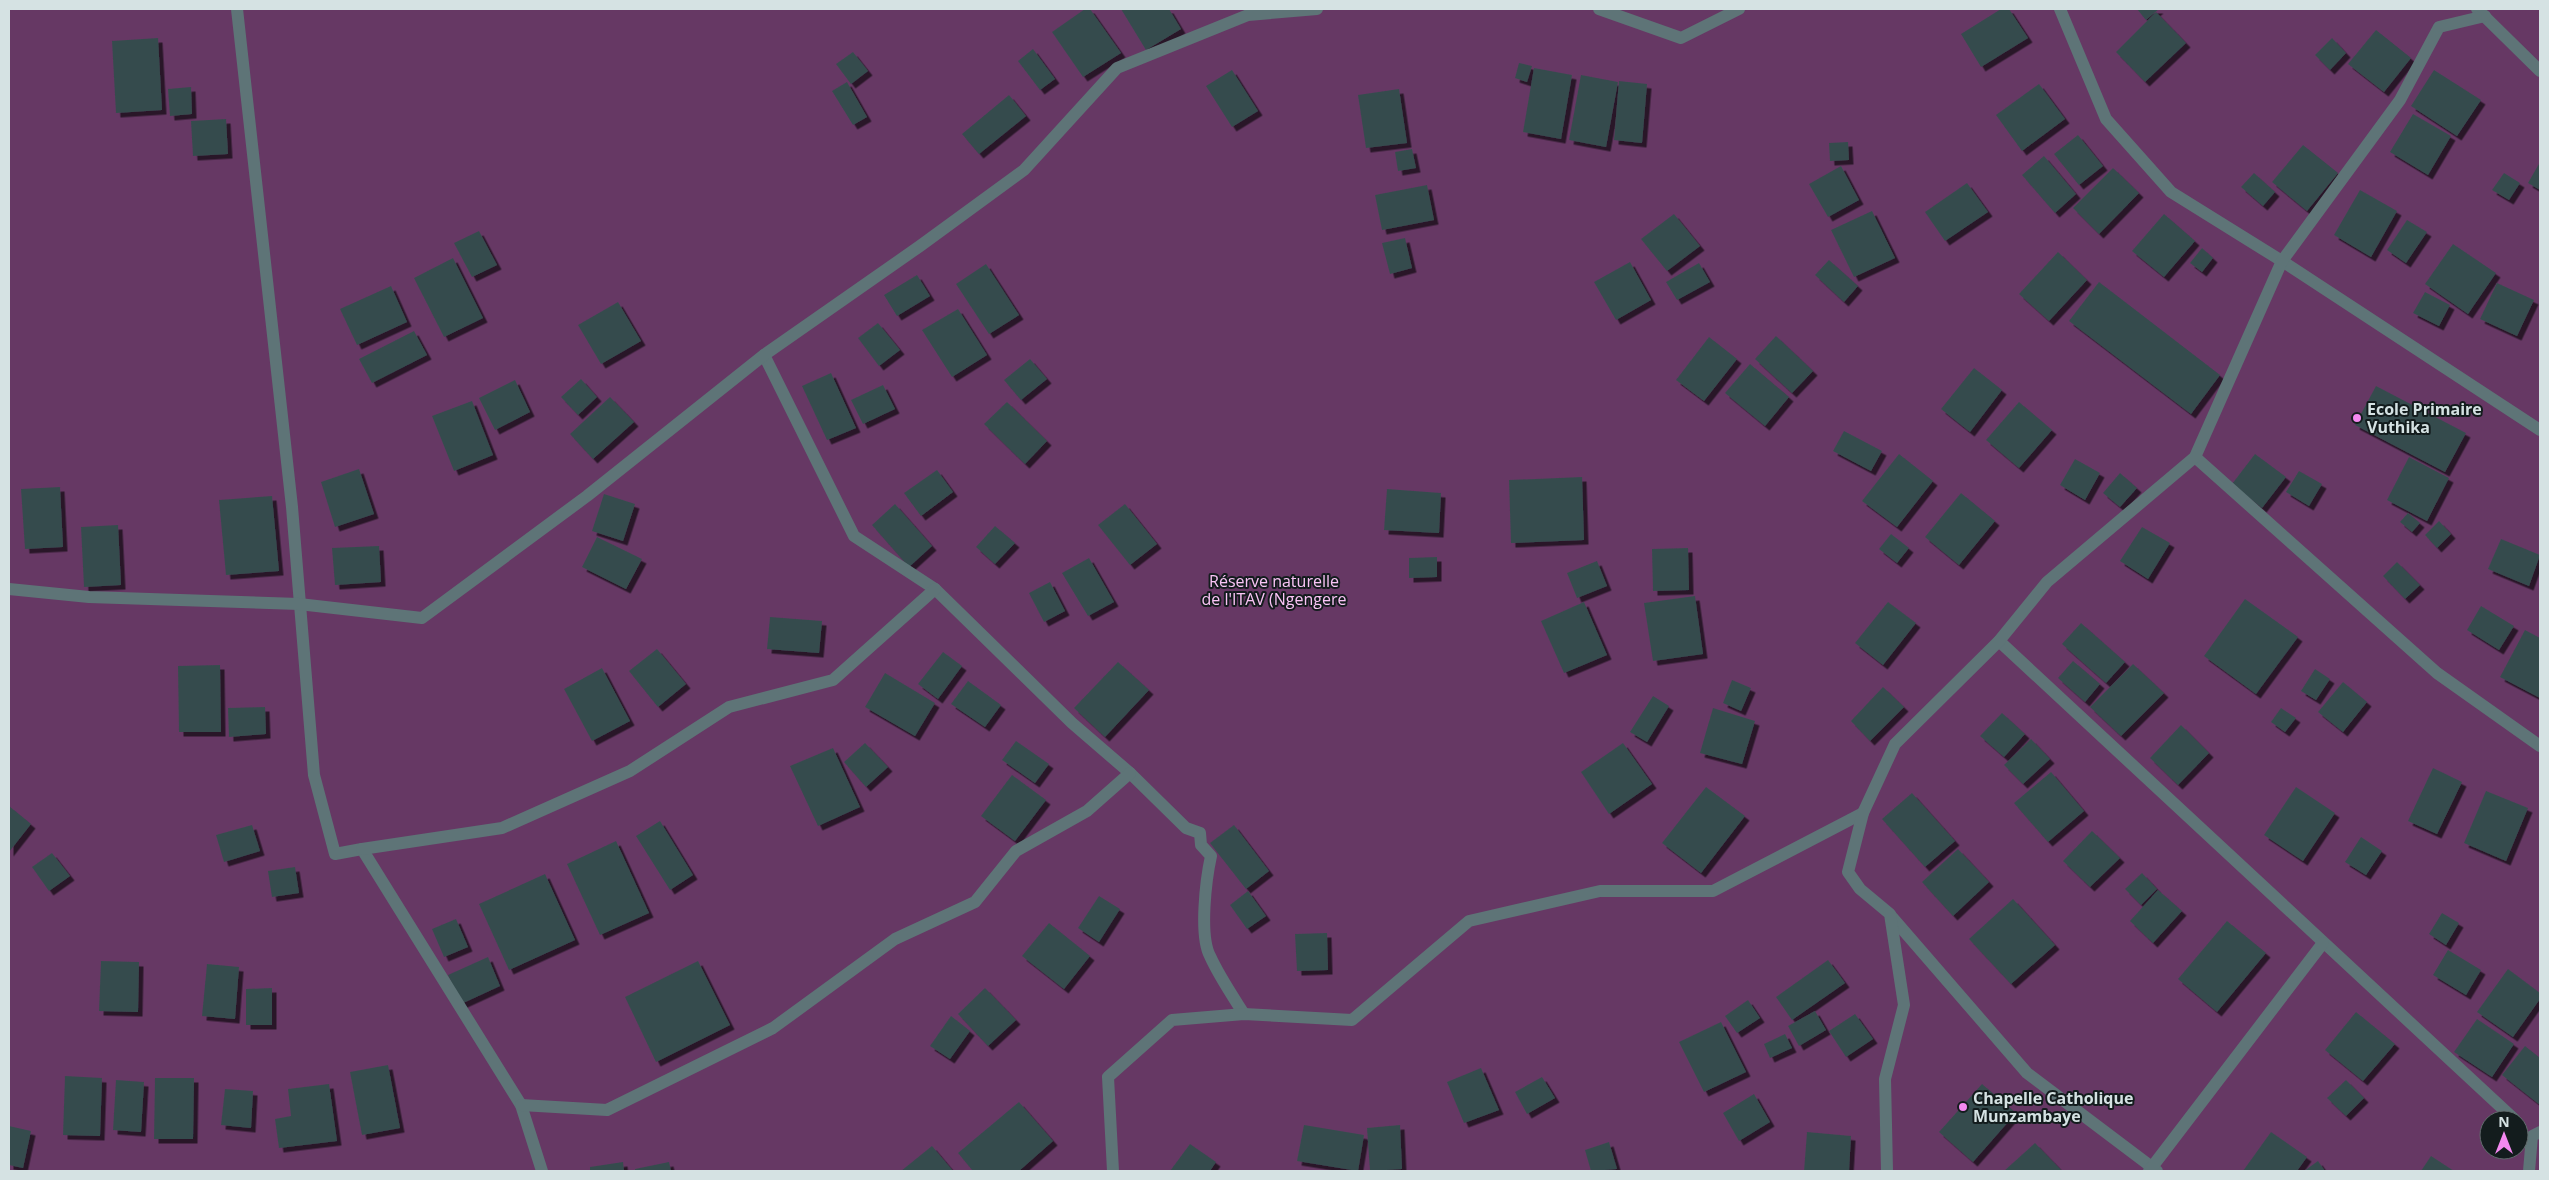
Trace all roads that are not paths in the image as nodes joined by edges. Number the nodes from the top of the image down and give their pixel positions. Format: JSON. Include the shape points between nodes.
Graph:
{"nodes":[{"id":1,"x":237,"y":9,"type":"edge"},
{"id":2,"x":1318,"y":9,"type":"edge"},
{"id":3,"x":1599,"y":9,"type":"edge"},
{"id":4,"x":1739,"y":9,"type":"edge"},
{"id":5,"x":2060,"y":9,"type":"edge"},
{"id":6,"x":2481,"y":12,"type":"edge"},
{"id":7,"x":2540,"y":71,"type":"edge"},
{"id":8,"x":2282,"y":261,"type":"junction"},
{"id":9,"x":764,"y":354,"type":"junction"},
{"id":10,"x":2540,"y":430,"type":"edge"},
{"id":11,"x":2195,"y":457,"type":"junction"},
{"id":12,"x":9,"y":589,"type":"edge"},
{"id":13,"x":934,"y":589,"type":"junction"},
{"id":14,"x":299,"y":604,"type":"junction"},
{"id":15,"x":2000,"y":641,"type":"junction"},
{"id":16,"x":2540,"y":746,"type":"edge"},
{"id":17,"x":1130,"y":773,"type":"junction"},
{"id":18,"x":1863,"y":813,"type":"junction"},
{"id":19,"x":362,"y":849,"type":"junction"},
{"id":20,"x":1890,"y":914,"type":"junction"},
{"id":21,"x":2322,"y":943,"type":"junction"},
{"id":22,"x":1244,"y":1014,"type":"junction"},
{"id":23,"x":521,"y":1105,"type":"junction"},
{"id":24,"x":2504,"y":1110,"type":"edge"},
{"id":25,"x":2536,"y":1134,"type":"edge"},
{"id":26,"x":2153,"y":1170,"type":"edge"},
{"id":27,"x":542,"y":1171,"type":"edge"},
{"id":28,"x":1113,"y":1171,"type":"edge"},
{"id":29,"x":1887,"y":1171,"type":"edge"},
{"id":30,"x":2529,"y":1171,"type":"edge"}],
"edges":[{"from":1,"to":14,"type":"street","via":[[291,497]]},
{"from":2,"to":9,"type":"street","via":[[1248,15],[1117,68],[1024,170]]},
{"from":3,"to":4,"type":"street","via":[[1681,38]]},
{"from":5,"to":8,"type":"street","via":[[2106,119],[2171,192]]},
{"from":6,"to":7,"type":"street"},
{"from":6,"to":8,"type":"street","via":[[2439,27],[2400,100]]},
{"from":8,"to":10,"type":"street"},
{"from":8,"to":11,"type":"street"},
{"from":9,"to":13,"type":"street","via":[[854,536]]},
{"from":9,"to":14,"type":"street","via":[[587,496],[422,618]]},
{"from":11,"to":15,"type":"street","via":[[2047,582]]},
{"from":11,"to":16,"type":"street","via":[[2437,673]]},
{"from":12,"to":14,"type":"street","via":[[89,597]]},
{"from":13,"to":17,"type":"street","via":[[1072,723]]},
{"from":13,"to":19,"type":"street","via":[[833,680],[729,707],[630,771],[502,828]]},
{"from":14,"to":19,"type":"street","via":[[314,775],[335,854]]},
{"from":15,"to":18,"type":"street","via":[[1895,744]]},
{"from":15,"to":21,"type":"street"},
{"from":17,"to":22,"type":"street","via":[[1186,828],[1200,833],[1201,845],[1211,856],[1204,916],[1209,955]]},
{"from":17,"to":23,"type":"street","via":[[1087,811],[1016,851],[975,902],[895,939],[773,1028],[607,1110]]},
{"from":18,"to":20,"type":"street","via":[[1848,872],[1860,889]]},
{"from":18,"to":22,"type":"street","via":[[1713,891],[1600,891],[1469,921],[1352,1020]]},
{"from":19,"to":23,"type":"street"},
{"from":20,"to":26,"type":"street","via":[[2027,1073]]},
{"from":20,"to":29,"type":"street","via":[[1904,1005],[1885,1079]]},
{"from":21,"to":24,"type":"street"},
{"from":21,"to":26,"type":"street"},
{"from":22,"to":28,"type":"street","via":[[1172,1020],[1108,1077]]},
{"from":23,"to":27,"type":"street"},
{"from":25,"to":30,"type":"street"}]}
